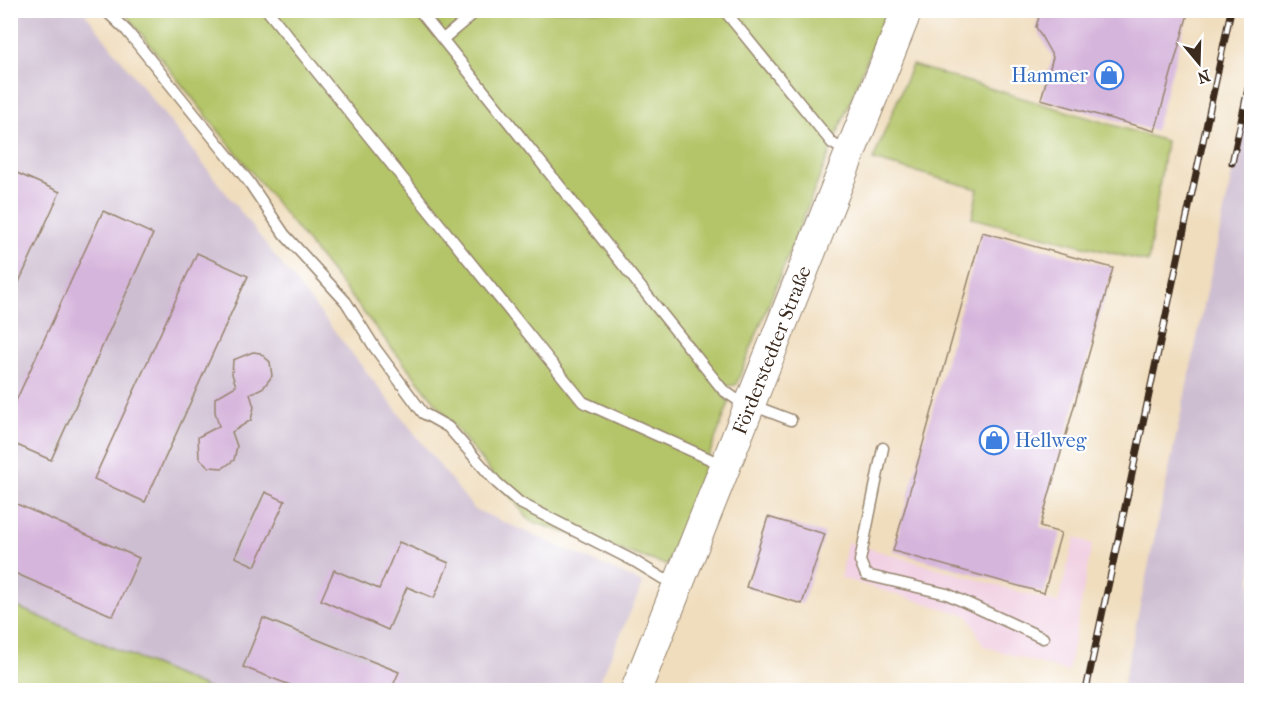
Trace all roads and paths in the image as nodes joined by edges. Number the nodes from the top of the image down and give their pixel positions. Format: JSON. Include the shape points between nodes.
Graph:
{"nodes":[{"id":1,"x":105,"y":10,"type":"edge"},
{"id":2,"x":267,"y":10,"type":"edge"},
{"id":3,"x":419,"y":10,"type":"edge"},
{"id":4,"x":478,"y":10,"type":"edge"},
{"id":5,"x":724,"y":10,"type":"edge"},
{"id":6,"x":907,"y":10,"type":"edge"},
{"id":7,"x":443,"y":39,"type":"junction"},
{"id":8,"x":850,"y":153,"type":"junction"},
{"id":9,"x":749,"y":405,"type":"junction"},
{"id":10,"x":791,"y":420,"type":"dead end"},
{"id":11,"x":883,"y":448,"type":"dead end"},
{"id":12,"x":725,"y":466,"type":"junction"},
{"id":13,"x":678,"y":583,"type":"junction"},
{"id":14,"x":1043,"y":638,"type":"dead end"},
{"id":15,"x":636,"y":690,"type":"edge"}],
"edges":[{"from":1,"to":13,"type":"lane","via":[[128,31],[284,234],[346,302],[423,412],[448,427],[520,503]]},
{"from":2,"to":12,"type":"lane","via":[[583,402]]},
{"from":3,"to":7,"type":"lane"},
{"from":4,"to":7,"type":"lane"},
{"from":5,"to":8,"type":"lane","via":[[832,143]]},
{"from":6,"to":8,"type":"main road","name":"Förderstedter Straße"},
{"from":7,"to":9,"type":"lane","via":[[723,390]]},
{"from":8,"to":9,"type":"main road","name":"Förderstedter Straße"},
{"from":9,"to":10,"type":"lane"},
{"from":9,"to":12,"type":"main road","name":"Förderstedter Straße"},
{"from":11,"to":14,"type":"lane","via":[[860,561],[866,575],[947,594]]},
{"from":12,"to":13,"type":"main road","name":"Förderstedter Straße"},
{"from":13,"to":15,"type":"main road","name":"Förderstedter Straße"}]}
